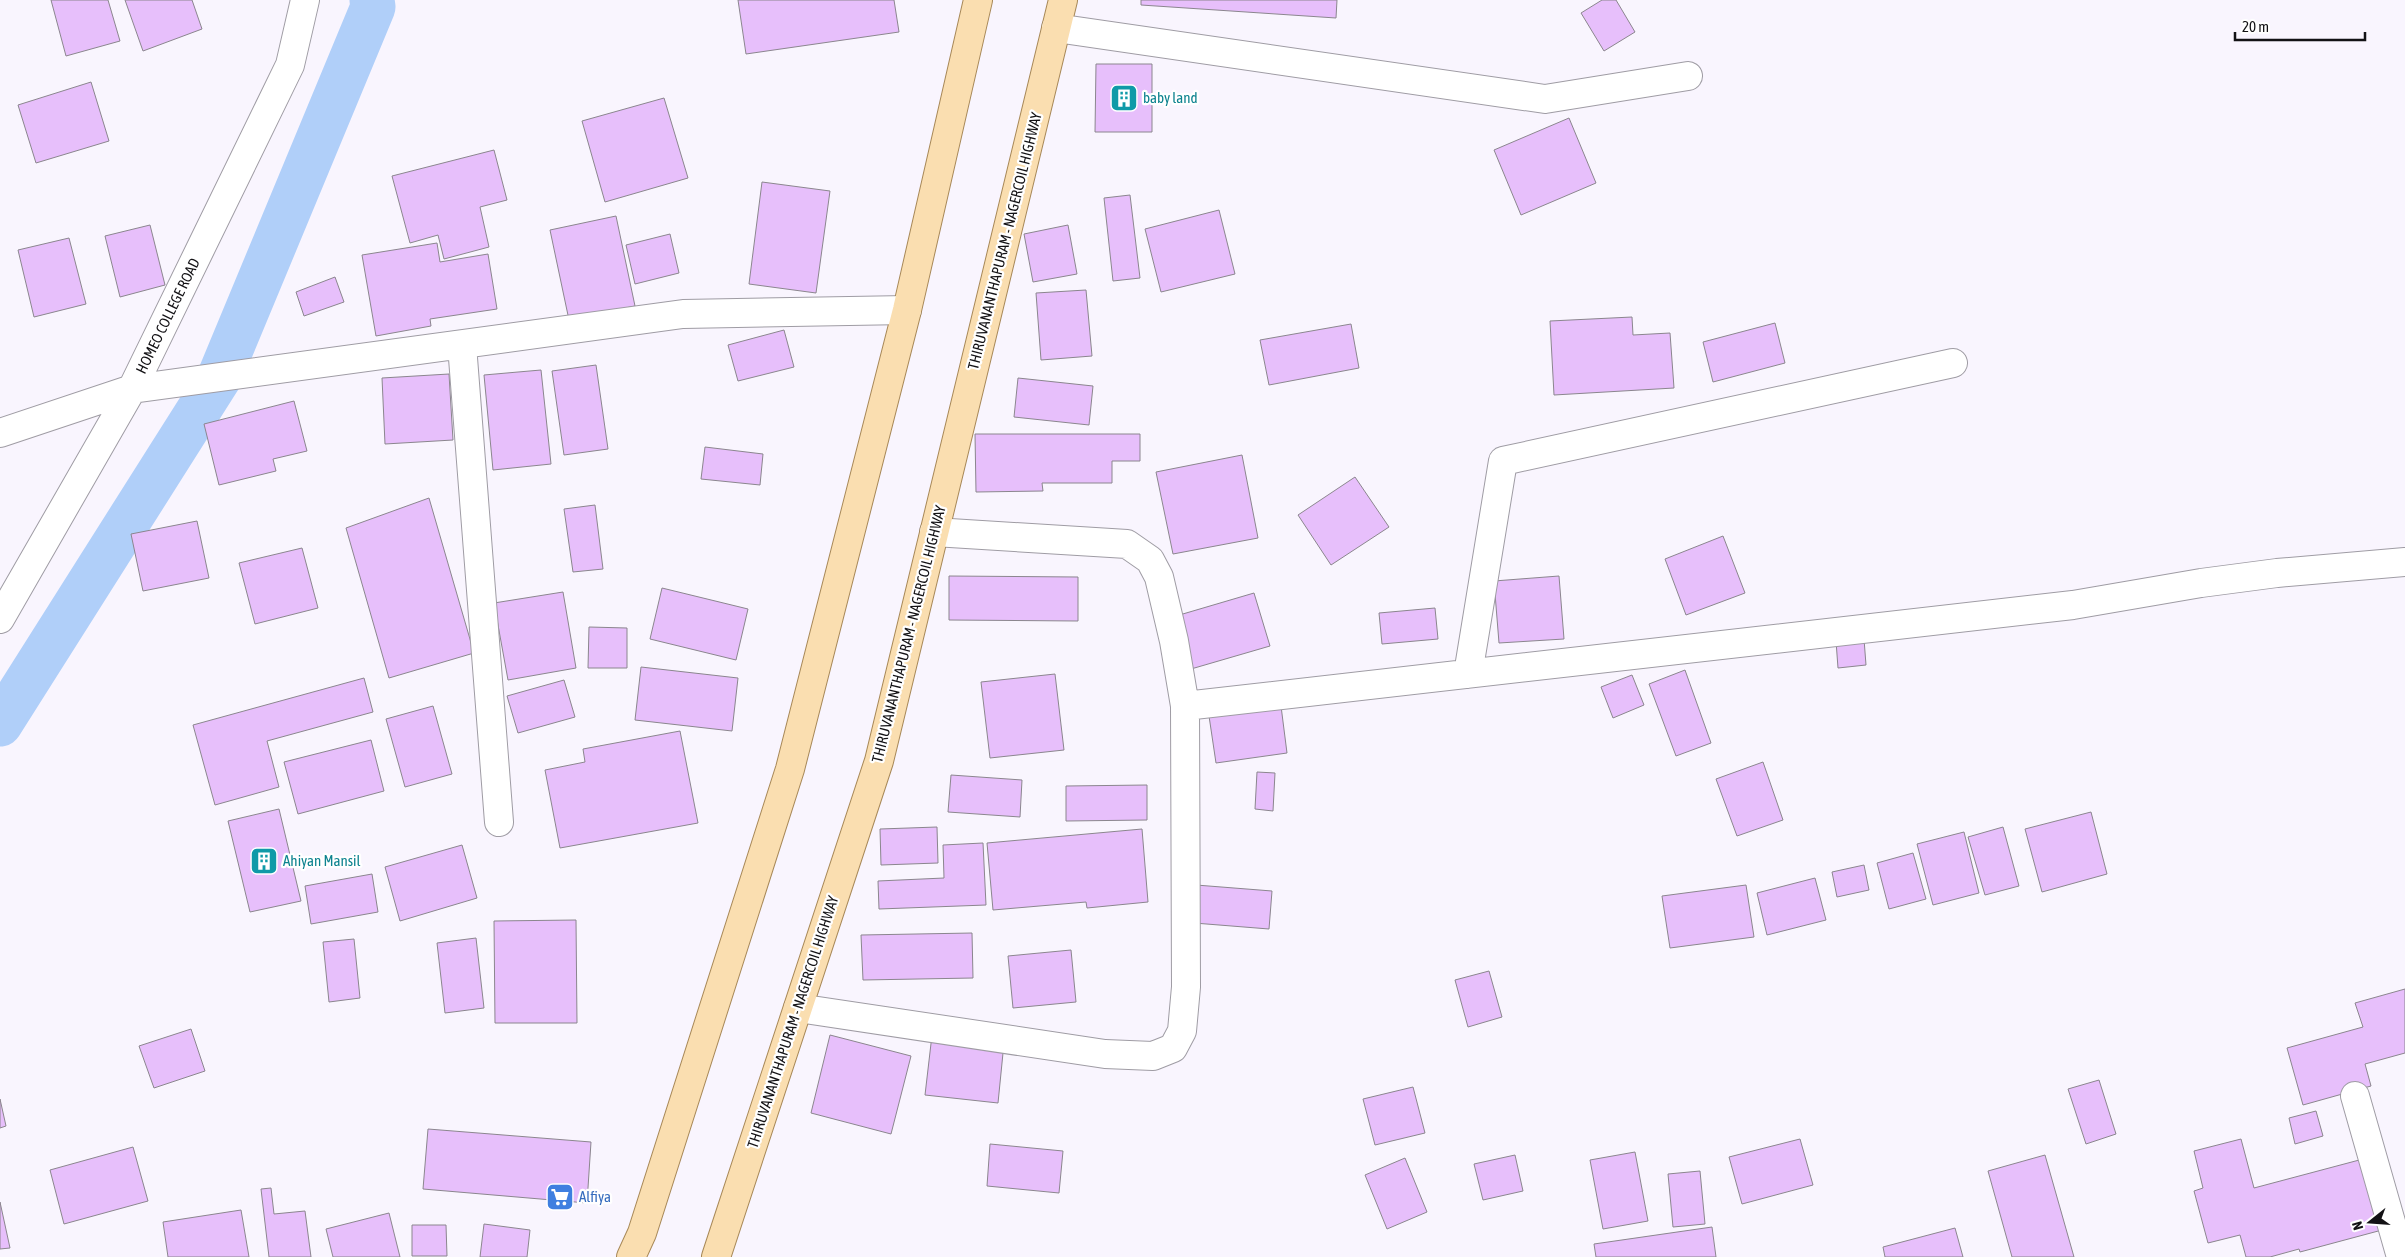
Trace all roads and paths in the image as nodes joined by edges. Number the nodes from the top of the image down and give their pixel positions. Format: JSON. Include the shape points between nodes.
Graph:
{"nodes":[{"id":1,"x":305,"y":0,"type":"edge"},
{"id":2,"x":978,"y":0,"type":"edge"},
{"id":3,"x":1063,"y":0,"type":"edge"},
{"id":4,"x":1056,"y":28,"type":"junction"},
{"id":5,"x":1688,"y":76,"type":"dead end"},
{"id":6,"x":907,"y":310,"type":"junction"},
{"id":7,"x":462,"y":346,"type":"junction"},
{"id":8,"x":1954,"y":363,"type":"dead end"},
{"id":9,"x":132,"y":390,"type":"junction"},
{"id":10,"x":0,"y":433,"type":"edge"},
{"id":11,"x":934,"y":532,"type":"junction"},
{"id":12,"x":2405,"y":562,"type":"edge"},
{"id":13,"x":0,"y":619,"type":"edge"},
{"id":14,"x":1468,"y":674,"type":"junction"},
{"id":15,"x":1185,"y":706,"type":"junction"},
{"id":16,"x":499,"y":822,"type":"dead end"},
{"id":17,"x":798,"y":1008,"type":"junction"},
{"id":18,"x":2355,"y":1096,"type":"dead end"},
{"id":19,"x":632,"y":1257,"type":"edge"},
{"id":20,"x":716,"y":1257,"type":"edge"},
{"id":21,"x":2401,"y":1257,"type":"edge"}],
"edges":[{"from":1,"to":9,"type":"street","name":"HOMEO COLLEGE ROAD","via":[[290,65]]},
{"from":2,"to":6,"type":"main road"},
{"from":3,"to":4,"type":"main road","name":"THIRUVANANTHAPURAM - NAGERCOIL HIGHWAY"},
{"from":4,"to":5,"type":"street","via":[[1545,99]]},
{"from":4,"to":11,"type":"main road","name":"THIRUVANANTHAPURAM - NAGERCOIL HIGHWAY"},
{"from":6,"to":7,"type":"street","via":[[683,314]]},
{"from":6,"to":19,"type":"main road","via":[[790,769]]},
{"from":7,"to":9,"type":"street"},
{"from":7,"to":16,"type":"street"},
{"from":8,"to":14,"type":"street","via":[[1503,461]]},
{"from":9,"to":10,"type":"street"},
{"from":9,"to":13,"type":"street","name":"HOMEO COLLEGE ROAD"},
{"from":11,"to":15,"type":"street","via":[[1127,544],[1150,560],[1159,577]]},
{"from":11,"to":17,"type":"main road","name":"THIRUVANANTHAPURAM - NAGERCOIL HIGHWAY","via":[[879,761]]},
{"from":12,"to":14,"type":"street","via":[[2277,573],[2073,605]]},
{"from":14,"to":15,"type":"street"},
{"from":15,"to":17,"type":"street","via":[[1186,987],[1182,1031],[1173,1048],[1153,1056],[1105,1054]]},
{"from":17,"to":20,"type":"main road","name":"THIRUVANANTHAPURAM - NAGERCOIL HIGHWAY"},
{"from":18,"to":21,"type":"street"}]}
